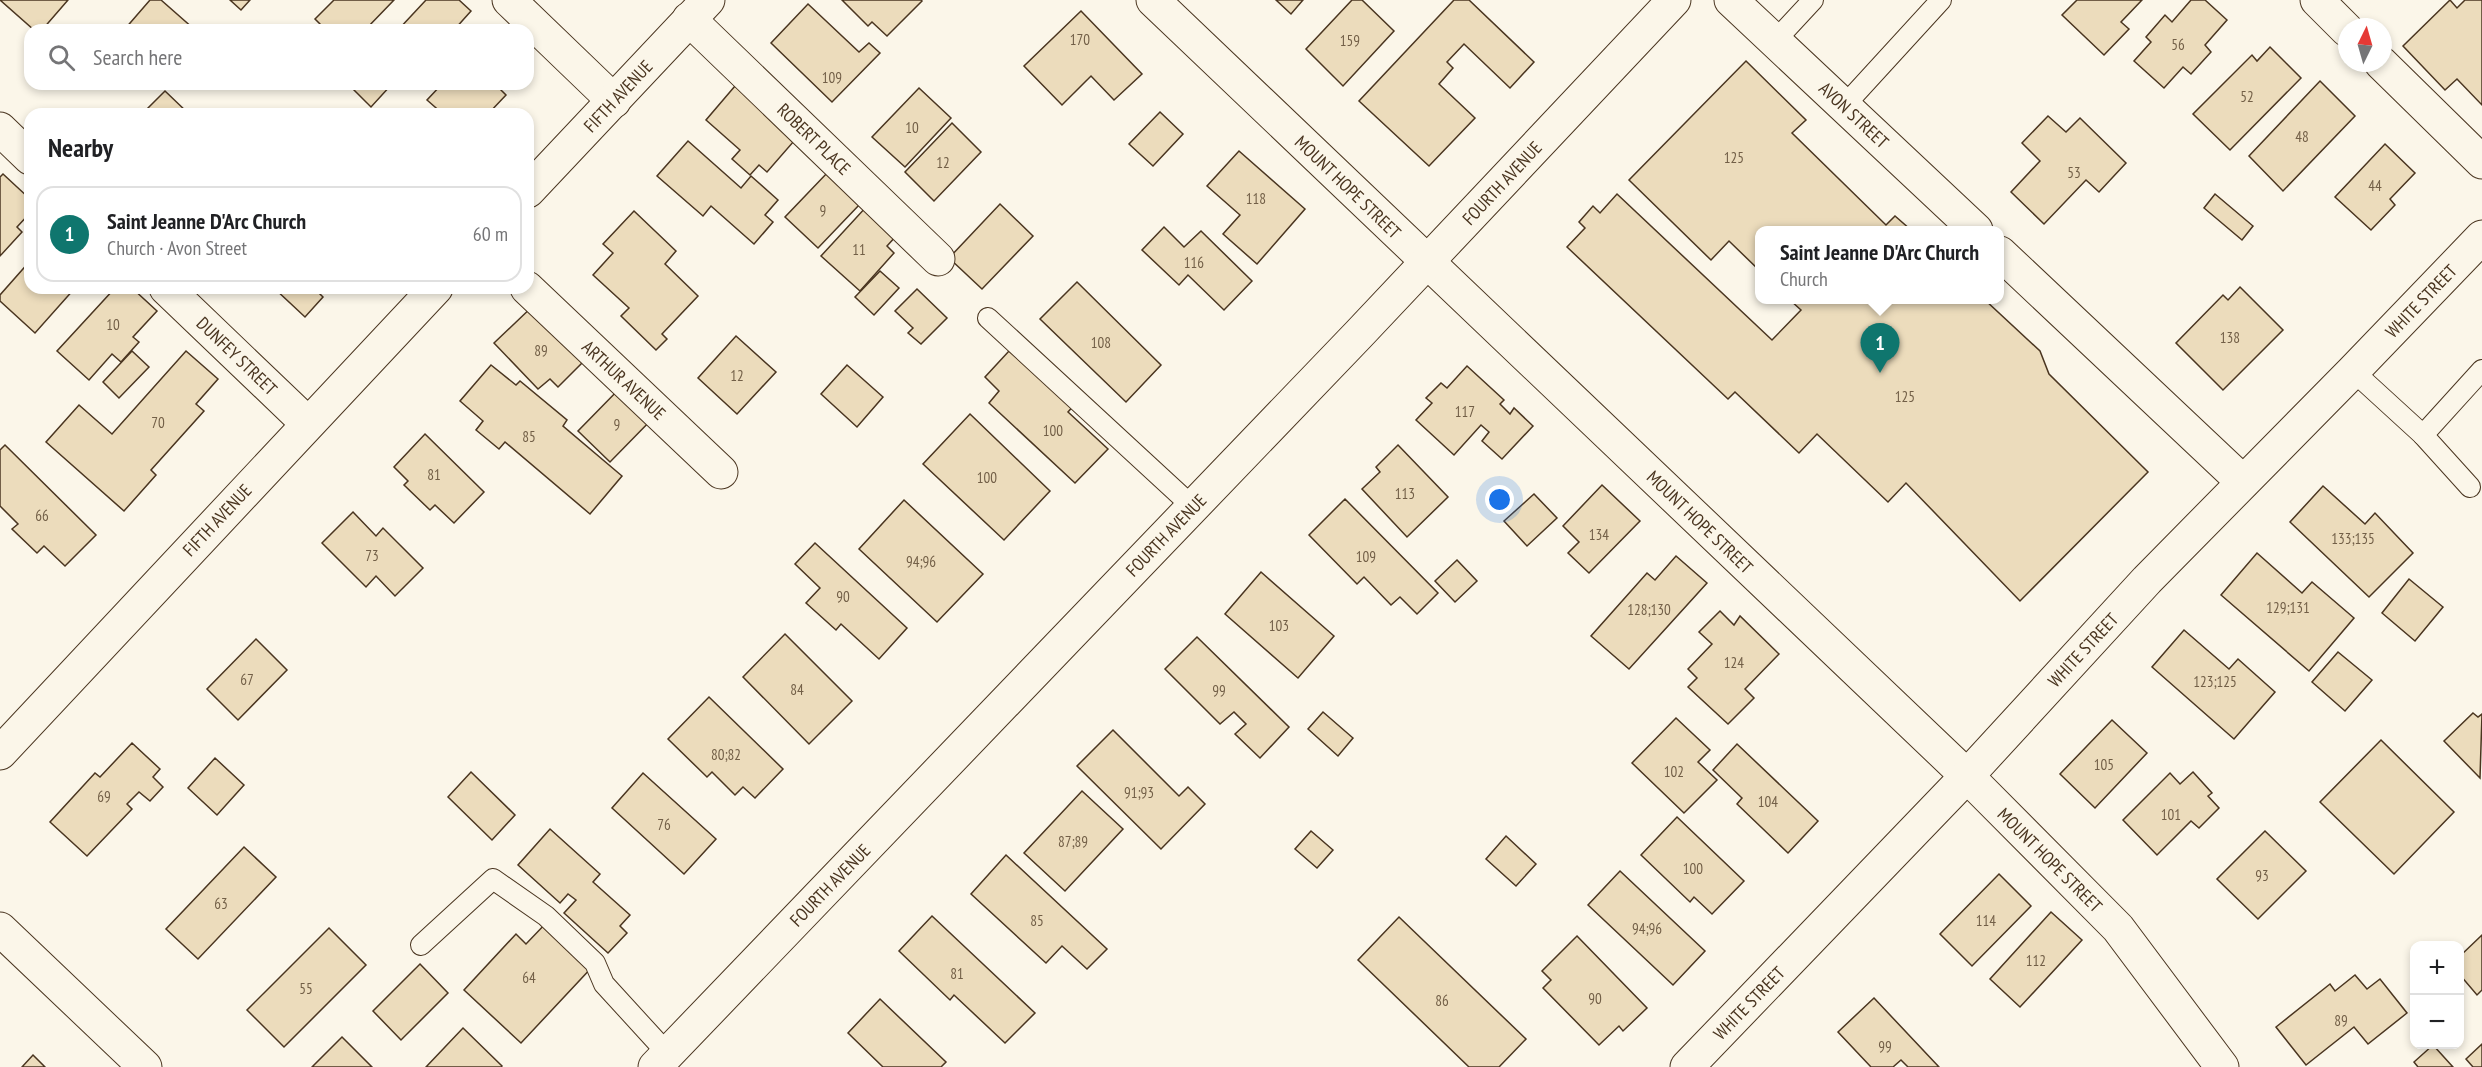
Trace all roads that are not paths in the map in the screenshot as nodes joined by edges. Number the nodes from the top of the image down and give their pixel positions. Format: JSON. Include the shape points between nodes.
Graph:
{"nodes":[{"id":1,"x":509,"y":0,"type":"edge"},
{"id":2,"x":1153,"y":0,"type":"edge"},
{"id":3,"x":1674,"y":0,"type":"edge"},
{"id":4,"x":1731,"y":0,"type":"edge"},
{"id":5,"x":1813,"y":0,"type":"edge"},
{"id":6,"x":1941,"y":0,"type":"edge"},
{"id":7,"x":2317,"y":0,"type":"edge"},
{"id":8,"x":698,"y":10,"type":"edge"},
{"id":9,"x":2338,"y":21,"type":"edge"},
{"id":10,"x":534,"y":24,"type":"edge"},
{"id":11,"x":534,"y":24,"type":"edge"},
{"id":12,"x":1775,"y":41,"type":"junction"},
{"id":13,"x":2390,"y":72,"type":"edge"},
{"id":14,"x":614,"y":101,"type":"junction"},
{"id":15,"x":1844,"y":106,"type":"junction"},
{"id":16,"x":0,"y":129,"type":"edge"},
{"id":17,"x":24,"y":152,"type":"edge"},
{"id":18,"x":2482,"y":162,"type":"edge"},
{"id":19,"x":534,"y":185,"type":"edge"},
{"id":20,"x":1971,"y":226,"type":"edge"},
{"id":21,"x":2482,"y":237,"type":"edge"},
{"id":22,"x":2004,"y":257,"type":"edge"},
{"id":23,"x":938,"y":259,"type":"dead end"},
{"id":24,"x":1427,"y":262,"type":"junction"},
{"id":25,"x":172,"y":294,"type":"edge"},
{"id":26,"x":430,"y":294,"type":"edge"},
{"id":27,"x":533,"y":294,"type":"edge"},
{"id":28,"x":988,"y":318,"type":"dead end"},
{"id":29,"x":2482,"y":370,"type":"edge"},
{"id":30,"x":2353,"y":371,"type":"junction"},
{"id":31,"x":307,"y":423,"type":"junction"},
{"id":32,"x":2422,"y":435,"type":"junction"},
{"id":33,"x":721,"y":472,"type":"dead end"},
{"id":34,"x":2243,"y":482,"type":"junction"},
{"id":35,"x":2470,"y":487,"type":"dead end"},
{"id":36,"x":1193,"y":507,"type":"junction"},
{"id":37,"x":0,"y":753,"type":"edge"},
{"id":38,"x":1967,"y":776,"type":"junction"},
{"id":39,"x":0,"y":929,"type":"edge"},
{"id":40,"x":421,"y":945,"type":"dead end"},
{"id":41,"x":662,"y":1060,"type":"edge"},
{"id":42,"x":145,"y":1067,"type":"edge"},
{"id":43,"x":1687,"y":1067,"type":"edge"},
{"id":44,"x":2222,"y":1067,"type":"edge"}],
"edges":[{"from":1,"to":10,"type":"street"},
{"from":2,"to":24,"type":"street","name":"MOUNT HOPE STREET"},
{"from":3,"to":24,"type":"street","name":"FOURTH AVENUE"},
{"from":4,"to":12,"type":"street","name":"AVON STREET"},
{"from":5,"to":12,"type":"lane"},
{"from":6,"to":15,"type":"lane"},
{"from":7,"to":9,"type":"street"},
{"from":8,"to":14,"type":"street","name":"FIFTH AVENUE"},
{"from":8,"to":23,"type":"street","name":"ROBERT PLACE"},
{"from":11,"to":14,"type":"street"},
{"from":12,"to":15,"type":"street","name":"AVON STREET"},
{"from":13,"to":18,"type":"street"},
{"from":14,"to":19,"type":"street","name":"FIFTH AVENUE"},
{"from":15,"to":20,"type":"street","name":"AVON STREET"},
{"from":16,"to":17,"type":"street"},
{"from":21,"to":30,"type":"street","name":"WHITE STREET"},
{"from":22,"to":34,"type":"street"},
{"from":24,"to":36,"type":"street","name":"FOURTH AVENUE"},
{"from":24,"to":38,"type":"street","name":"MOUNT HOPE STREET"},
{"from":25,"to":31,"type":"street","name":"DUNFEY STREET"},
{"from":26,"to":31,"type":"street","name":"FIFTH AVENUE"},
{"from":27,"to":33,"type":"street","name":"ARTHUR AVENUE"},
{"from":28,"to":36,"type":"lane"},
{"from":29,"to":32,"type":"lane"},
{"from":30,"to":32,"type":"lane"},
{"from":30,"to":34,"type":"street","name":"WHITE STREET"},
{"from":31,"to":37,"type":"street","name":"FIFTH AVENUE"},
{"from":32,"to":35,"type":"lane"},
{"from":34,"to":38,"type":"street","name":"WHITE STREET"},
{"from":36,"to":41,"type":"street","name":"FOURTH AVENUE"},
{"from":38,"to":43,"type":"street","name":"WHITE STREET"},
{"from":38,"to":44,"type":"street","name":"MOUNT HOPE STREET","via":[[2118,928]]},
{"from":39,"to":42,"type":"street"},
{"from":40,"to":41,"type":"lane","via":[[493,879],[546,916],[596,963],[604,984]]}]}
